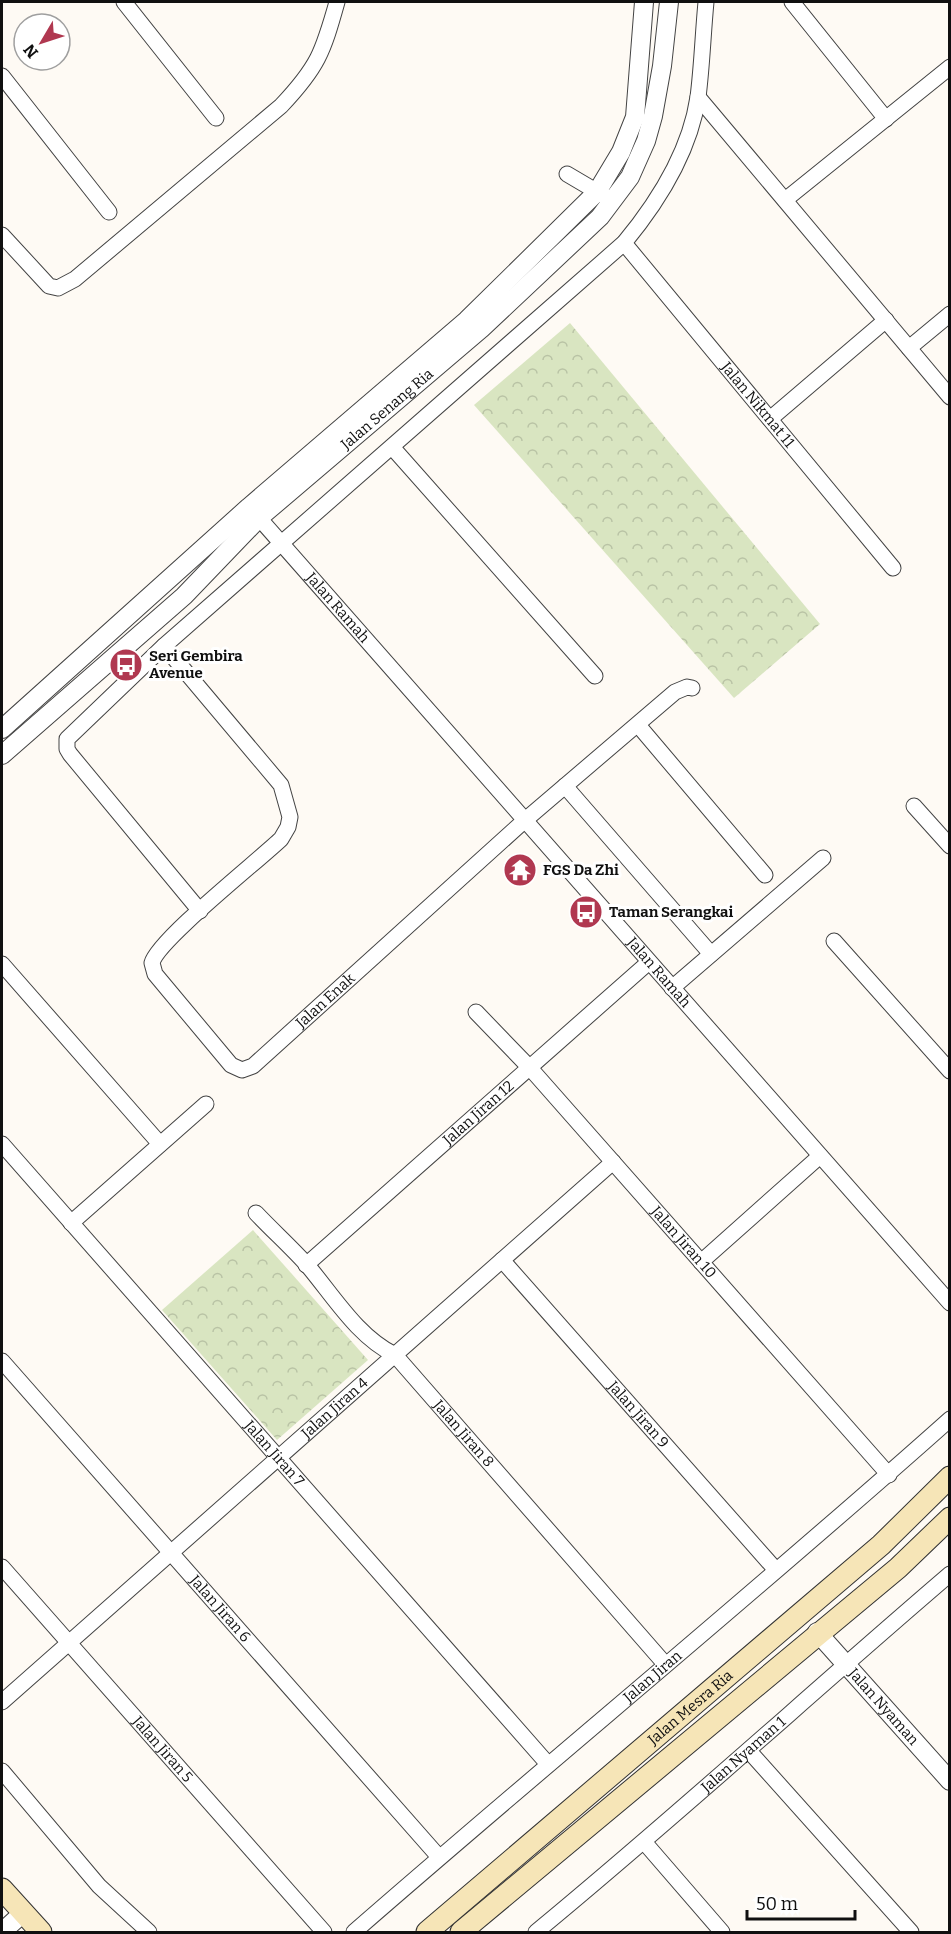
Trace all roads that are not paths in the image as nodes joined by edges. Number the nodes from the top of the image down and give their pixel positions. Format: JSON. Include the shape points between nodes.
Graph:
{"nodes":[{"id":1,"x":124,"y":2,"type":"edge"},
{"id":2,"x":337,"y":2,"type":"edge"},
{"id":3,"x":644,"y":2,"type":"edge"},
{"id":4,"x":669,"y":2,"type":"edge"},
{"id":5,"x":706,"y":2,"type":"edge"},
{"id":6,"x":792,"y":2,"type":"edge"},
{"id":7,"x":950,"y":67,"type":"edge"},
{"id":8,"x":2,"y":76,"type":"edge"},
{"id":9,"x":698,"y":97,"type":"junction"},
{"id":10,"x":216,"y":118,"type":"dead end"},
{"id":11,"x":886,"y":119,"type":"junction"},
{"id":12,"x":567,"y":174,"type":"dead end"},
{"id":13,"x":597,"y":192,"type":"junction"},
{"id":14,"x":785,"y":200,"type":"junction"},
{"id":15,"x":613,"y":202,"type":"junction"},
{"id":16,"x":109,"y":212,"type":"dead end"},
{"id":17,"x":2,"y":235,"type":"edge"},
{"id":18,"x":624,"y":243,"type":"junction"},
{"id":19,"x":950,"y":314,"type":"edge"},
{"id":20,"x":885,"y":320,"type":"junction"},
{"id":21,"x":909,"y":348,"type":"junction"},
{"id":22,"x":950,"y":397,"type":"edge"},
{"id":23,"x":770,"y":419,"type":"junction"},
{"id":24,"x":392,"y":447,"type":"junction"},
{"id":25,"x":254,"y":513,"type":"junction"},
{"id":26,"x":281,"y":545,"type":"junction"},
{"id":27,"x":892,"y":568,"type":"dead end"},
{"id":28,"x":164,"y":646,"type":"junction"},
{"id":29,"x":595,"y":676,"type":"dead end"},
{"id":30,"x":692,"y":688,"type":"dead end"},
{"id":31,"x":638,"y":725,"type":"junction"},
{"id":32,"x":2,"y":729,"type":"edge"},
{"id":33,"x":2,"y":755,"type":"edge"},
{"id":34,"x":565,"y":786,"type":"junction"},
{"id":35,"x":914,"y":806,"type":"dead end"},
{"id":36,"x":524,"y":821,"type":"junction"},
{"id":37,"x":950,"y":846,"type":"edge"},
{"id":38,"x":823,"y":858,"type":"dead end"},
{"id":39,"x":765,"y":874,"type":"dead end"},
{"id":40,"x":200,"y":910,"type":"junction"},
{"id":41,"x":834,"y":941,"type":"dead end"},
{"id":42,"x":711,"y":954,"type":"junction"},
{"id":43,"x":649,"y":962,"type":"junction"},
{"id":44,"x":2,"y":964,"type":"edge"},
{"id":45,"x":672,"y":988,"type":"junction"},
{"id":46,"x":476,"y":1012,"type":"dead end"},
{"id":47,"x":530,"y":1068,"type":"junction"},
{"id":48,"x":950,"y":1071,"type":"edge"},
{"id":49,"x":206,"y":1104,"type":"dead end"},
{"id":50,"x":2,"y":1144,"type":"edge"},
{"id":51,"x":160,"y":1144,"type":"junction"},
{"id":52,"x":820,"y":1156,"type":"junction"},
{"id":53,"x":613,"y":1162,"type":"junction"},
{"id":54,"x":256,"y":1213,"type":"dead end"},
{"id":55,"x":71,"y":1223,"type":"junction"},
{"id":56,"x":502,"y":1260,"type":"junction"},
{"id":57,"x":701,"y":1262,"type":"junction"},
{"id":58,"x":306,"y":1265,"type":"junction"},
{"id":59,"x":950,"y":1303,"type":"edge"},
{"id":60,"x":395,"y":1354,"type":"junction"},
{"id":61,"x":2,"y":1361,"type":"edge"},
{"id":62,"x":950,"y":1419,"type":"edge"},
{"id":63,"x":278,"y":1458,"type":"junction"},
{"id":64,"x":889,"y":1475,"type":"junction"},
{"id":65,"x":950,"y":1477,"type":"edge"},
{"id":66,"x":950,"y":1518,"type":"edge"},
{"id":67,"x":171,"y":1553,"type":"junction"},
{"id":68,"x":2,"y":1567,"type":"edge"},
{"id":69,"x":775,"y":1569,"type":"junction"},
{"id":70,"x":950,"y":1574,"type":"edge"},
{"id":71,"x":817,"y":1632,"type":"junction"},
{"id":72,"x":68,"y":1643,"type":"junction"},
{"id":73,"x":845,"y":1663,"type":"junction"},
{"id":74,"x":665,"y":1664,"type":"junction"},
{"id":75,"x":2,"y":1702,"type":"edge"},
{"id":76,"x":749,"y":1751,"type":"junction"},
{"id":77,"x":548,"y":1763,"type":"junction"},
{"id":78,"x":2,"y":1771,"type":"edge"},
{"id":79,"x":950,"y":1781,"type":"edge"},
{"id":80,"x":645,"y":1843,"type":"junction"},
{"id":81,"x":439,"y":1857,"type":"junction"},
{"id":82,"x":2,"y":1888,"type":"edge"},
{"id":83,"x":29,"y":1925,"type":"edge"},
{"id":84,"x":544,"y":1930,"type":"edge"},
{"id":85,"x":2,"y":1932,"type":"edge"},
{"id":86,"x":149,"y":1932,"type":"edge"},
{"id":87,"x":324,"y":1932,"type":"edge"},
{"id":88,"x":354,"y":1932,"type":"edge"},
{"id":89,"x":427,"y":1932,"type":"edge"},
{"id":90,"x":461,"y":1932,"type":"edge"},
{"id":91,"x":722,"y":1932,"type":"edge"},
{"id":92,"x":911,"y":1932,"type":"edge"}],
"edges":[{"from":1,"to":10,"type":"street"},
{"from":2,"to":17,"type":"street","via":[[321,55],[308,77],[281,106],[75,279],[58,288],[49,286]]},
{"from":3,"to":13,"type":"street","name":"Jalan Senang Ria","via":[[635,117],[621,152]]},
{"from":4,"to":15,"type":"street","name":"Jalan Senang Ria","via":[[653,116],[639,158]]},
{"from":5,"to":9,"type":"street"},
{"from":6,"to":11,"type":"street"},
{"from":7,"to":11,"type":"street"},
{"from":8,"to":16,"type":"street"},
{"from":9,"to":14,"type":"street"},
{"from":9,"to":18,"type":"street","via":[[668,180]]},
{"from":11,"to":14,"type":"street"},
{"from":12,"to":13,"type":"street"},
{"from":13,"to":15,"type":"street"},
{"from":13,"to":25,"type":"street","name":"Jalan Senang Ria","via":[[467,320]]},
{"from":14,"to":20,"type":"street"},
{"from":15,"to":25,"type":"street","name":"Jalan Senang Ria","via":[[481,328]]},
{"from":18,"to":23,"type":"street","name":"Jalan Nikmat 11"},
{"from":18,"to":24,"type":"street"},
{"from":19,"to":21,"type":"street"},
{"from":20,"to":21,"type":"street"},
{"from":20,"to":23,"type":"street"},
{"from":21,"to":22,"type":"street"},
{"from":23,"to":27,"type":"street","name":"Jalan Nikmat 11"},
{"from":24,"to":26,"type":"street"},
{"from":24,"to":29,"type":"street"},
{"from":25,"to":26,"type":"street","name":"Jalan Ramah"},
{"from":25,"to":32,"type":"street","name":"Jalan Senang Ria"},
{"from":25,"to":33,"type":"street","name":"Jalan Senang Ria","via":[[184,596]]},
{"from":26,"to":28,"type":"street"},
{"from":26,"to":36,"type":"street","name":"Jalan Ramah"},
{"from":28,"to":40,"type":"street","via":[[273,774],[289,808],[288,827],[281,839]]},
{"from":28,"to":40,"type":"street","via":[[76,727],[67,739],[67,749]]},
{"from":30,"to":31,"type":"street","via":[[675,692]]},
{"from":31,"to":34,"type":"street"},
{"from":31,"to":39,"type":"street"},
{"from":34,"to":36,"type":"street"},
{"from":34,"to":42,"type":"street"},
{"from":35,"to":37,"type":"street"},
{"from":36,"to":40,"type":"street","name":"Jalan Enak","via":[[248,1069],[231,1065],[155,974],[152,963],[159,951]]},
{"from":36,"to":43,"type":"street","name":"Jalan Ramah"},
{"from":38,"to":42,"type":"street"},
{"from":41,"to":48,"type":"street"},
{"from":42,"to":45,"type":"street"},
{"from":43,"to":45,"type":"street","name":"Jalan Ramah"},
{"from":43,"to":47,"type":"street","name":"Jalan Jiran 12"},
{"from":44,"to":51,"type":"street"},
{"from":45,"to":52,"type":"street","name":"Jalan Ramah"},
{"from":46,"to":47,"type":"street","name":"Jalan Jiran 10"},
{"from":47,"to":53,"type":"street","name":"Jalan Jiran 10"},
{"from":47,"to":58,"type":"street","name":"Jalan Jiran 12"},
{"from":49,"to":51,"type":"street"},
{"from":50,"to":55,"type":"street","name":"Jalan Jiran 7"},
{"from":51,"to":55,"type":"street"},
{"from":52,"to":57,"type":"street"},
{"from":52,"to":59,"type":"street","name":"Jalan Ramah"},
{"from":53,"to":56,"type":"street","name":"Jalan Jiran 4"},
{"from":53,"to":57,"type":"street","name":"Jalan Jiran 10"},
{"from":54,"to":58,"type":"street","name":"Jalan Jiran 8"},
{"from":55,"to":63,"type":"street","name":"Jalan Jiran 7"},
{"from":56,"to":60,"type":"street","name":"Jalan Jiran 4"},
{"from":56,"to":69,"type":"street","name":"Jalan Jiran 9"},
{"from":57,"to":64,"type":"street","name":"Jalan Jiran 10"},
{"from":58,"to":60,"type":"street","name":"Jalan Jiran 8","via":[[358,1327],[381,1348]]},
{"from":60,"to":63,"type":"street","name":"Jalan Jiran 4"},
{"from":60,"to":74,"type":"street","name":"Jalan Jiran 8"},
{"from":61,"to":67,"type":"street","name":"Jalan Jiran 6"},
{"from":62,"to":64,"type":"street","name":"Jalan Jiran"},
{"from":63,"to":67,"type":"street","name":"Jalan Jiran 4"},
{"from":63,"to":77,"type":"street","name":"Jalan Jiran 7"},
{"from":64,"to":69,"type":"street","name":"Jalan Jiran"},
{"from":65,"to":89,"type":"main road","name":"Jalan Mesra Ria","via":[[881,1545]]},
{"from":66,"to":71,"type":"main road","name":"Jalan Mesra Ria","via":[[898,1568]]},
{"from":67,"to":72,"type":"street","name":"Jalan Jiran 4"},
{"from":67,"to":81,"type":"street","name":"Jalan Jiran 6"},
{"from":68,"to":72,"type":"street","name":"Jalan Jiran 5"},
{"from":69,"to":74,"type":"street","name":"Jalan Jiran"},
{"from":70,"to":73,"type":"street","name":"Jalan Nyaman 1"},
{"from":71,"to":73,"type":"street","name":"Jalan Nyaman"},
{"from":71,"to":90,"type":"main road","name":"Jalan Mesra Ria"},
{"from":72,"to":75,"type":"street","name":"Jalan Jiran 4"},
{"from":72,"to":87,"type":"street","name":"Jalan Jiran 5"},
{"from":73,"to":76,"type":"street","name":"Jalan Nyaman 1"},
{"from":73,"to":79,"type":"street","name":"Jalan Nyaman"},
{"from":74,"to":77,"type":"street","name":"Jalan Jiran"},
{"from":76,"to":80,"type":"street","name":"Jalan Nyaman 1"},
{"from":76,"to":92,"type":"street"},
{"from":77,"to":81,"type":"street","name":"Jalan Jiran"},
{"from":78,"to":86,"type":"street","via":[[99,1886]]},
{"from":80,"to":84,"type":"street","name":"Jalan Nyaman 1"},
{"from":80,"to":91,"type":"street"},
{"from":81,"to":88,"type":"street","name":"Jalan Jiran"},
{"from":82,"to":83,"type":"main road"},
{"from":83,"to":85,"type":"street"}]}
